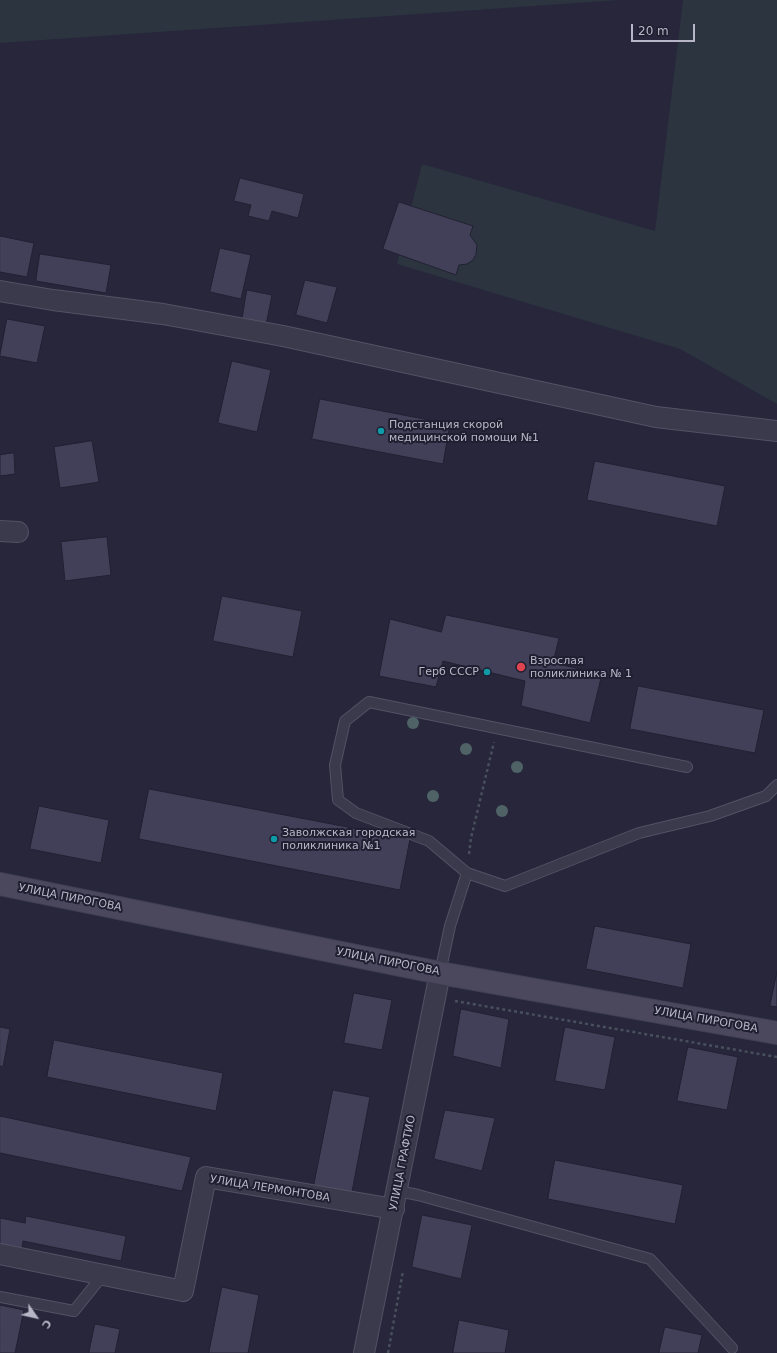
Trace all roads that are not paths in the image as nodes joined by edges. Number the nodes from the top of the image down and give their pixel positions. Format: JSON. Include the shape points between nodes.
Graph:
{"nodes":[{"id":1,"x":0,"y":291,"type":"edge"},
{"id":2,"x":777,"y":431,"type":"edge"},
{"id":3,"x":687,"y":767,"type":"dead end"},
{"id":4,"x":777,"y":785,"type":"edge"},
{"id":5,"x":467,"y":873,"type":"junction"},
{"id":6,"x":0,"y":884,"type":"edge"},
{"id":7,"x":440,"y":973,"type":"junction"},
{"id":8,"x":777,"y":1033,"type":"edge"},
{"id":9,"x":396,"y":1200,"type":"junction"},
{"id":10,"x":0,"y":1254,"type":"edge"},
{"id":11,"x":103,"y":1275,"type":"junction"},
{"id":12,"x":0,"y":1297,"type":"edge"},
{"id":13,"x":732,"y":1348,"type":"dead end"},
{"id":14,"x":364,"y":1353,"type":"edge"}],
"edges":[{"from":1,"to":2,"type":"street","via":[[164,314],[283,336],[656,417]]},
{"from":3,"to":5,"type":"lane","via":[[369,702],[345,721],[335,765],[338,800],[356,813],[430,841]]},
{"from":4,"to":5,"type":"lane","via":[[766,796],[710,816],[639,833],[505,886]]},
{"from":5,"to":7,"type":"lane","via":[[450,926]]},
{"from":6,"to":7,"type":"street","name":"УЛИЦА ПИРОГОВА"},
{"from":7,"to":8,"type":"street","name":"УЛИЦА ПИРОГОВА"},
{"from":7,"to":9,"type":"street","name":"УЛИЦА ГРАФТИО"},
{"from":9,"to":11,"type":"street","name":"УЛИЦА ЛЕРМОНТОВА","via":[[206,1177],[183,1291]]},
{"from":9,"to":13,"type":"lane","via":[[433,1199],[650,1259]]},
{"from":9,"to":14,"type":"street","name":"УЛИЦА ГРАФТИО"},
{"from":10,"to":11,"type":"street","name":"УЛИЦА ЛЕРМОНТОВА"},
{"from":11,"to":12,"type":"lane","via":[[74,1311]]}]}
